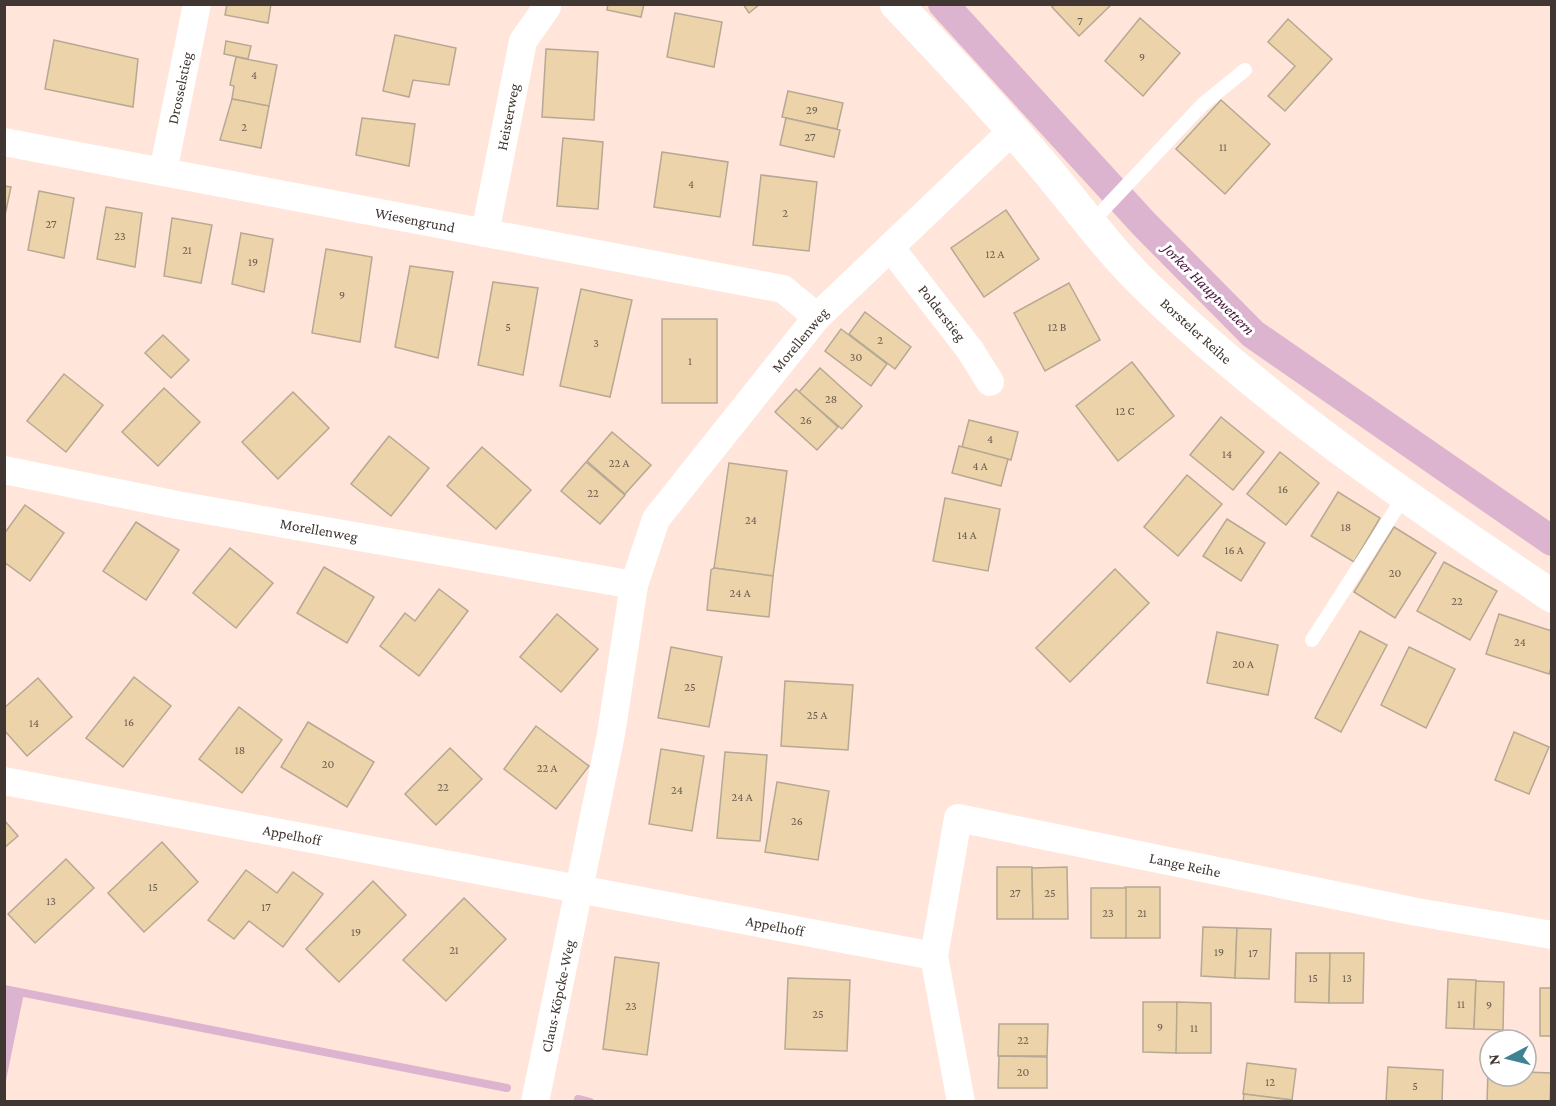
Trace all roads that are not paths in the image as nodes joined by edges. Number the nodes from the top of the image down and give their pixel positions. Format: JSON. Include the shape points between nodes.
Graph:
{"nodes":[{"id":1,"x":197,"y":4,"type":"edge"},
{"id":2,"x":896,"y":4,"type":"edge"},
{"id":3,"x":547,"y":8,"type":"dead end"},
{"id":4,"x":1245,"y":70,"type":"dead end"},
{"id":5,"x":1012,"y":131,"type":"junction"},
{"id":6,"x":4,"y":142,"type":"edge"},
{"id":7,"x":163,"y":172,"type":"junction"},
{"id":8,"x":1096,"y":218,"type":"junction"},
{"id":9,"x":485,"y":233,"type":"junction"},
{"id":10,"x":890,"y":247,"type":"junction"},
{"id":11,"x":817,"y":317,"type":"junction"},
{"id":12,"x":990,"y":382,"type":"dead end"},
{"id":13,"x":4,"y":470,"type":"edge"},
{"id":14,"x":1405,"y":495,"type":"junction"},
{"id":15,"x":634,"y":585,"type":"junction"},
{"id":16,"x":1551,"y":596,"type":"edge"},
{"id":17,"x":1312,"y":640,"type":"dead end"},
{"id":18,"x":4,"y":781,"type":"edge"},
{"id":19,"x":580,"y":890,"type":"junction"},
{"id":20,"x":1551,"y":935,"type":"edge"},
{"id":21,"x":934,"y":956,"type":"junction"},
{"id":22,"x":535,"y":1101,"type":"edge"},
{"id":23,"x":961,"y":1101,"type":"edge"}],
"edges":[{"from":1,"to":7,"type":"street","name":"Drosselstieg"},
{"from":2,"to":5,"type":"street","name":"Borsteler Reihe"},
{"from":3,"to":9,"type":"street","name":"Heisterweg","via":[[523,41]]},
{"from":4,"to":8,"type":"lane","via":[[1203,104]]},
{"from":5,"to":8,"type":"street","name":"Borsteler Reihe"},
{"from":5,"to":10,"type":"street","name":"Morellenweg"},
{"from":6,"to":7,"type":"street","name":"Wiesengrund"},
{"from":7,"to":9,"type":"street","name":"Wiesengrund"},
{"from":8,"to":14,"type":"street","name":"Borsteler Reihe","via":[[1143,283],[1197,335]]},
{"from":9,"to":11,"type":"street","name":"Wiesengrund","via":[[783,289]]},
{"from":10,"to":11,"type":"street","name":"Morellenweg"},
{"from":10,"to":12,"type":"street","name":"Polderstieg"},
{"from":11,"to":15,"type":"street","name":"Morellenweg","via":[[656,519]]},
{"from":13,"to":15,"type":"street","name":"Morellenweg","via":[[177,505]]},
{"from":14,"to":16,"type":"street","name":"Borsteler Reihe"},
{"from":14,"to":17,"type":"lane"},
{"from":15,"to":19,"type":"street","name":"Morellenweg"},
{"from":18,"to":19,"type":"street","name":"Appelhoff"},
{"from":19,"to":21,"type":"street","name":"Appelhoff"},
{"from":19,"to":22,"type":"street","name":"Claus-Köpcke-Weg"},
{"from":20,"to":21,"type":"street","name":"Lange Reihe","via":[[1417,912],[958,818]]},
{"from":21,"to":23,"type":"street"}]}
